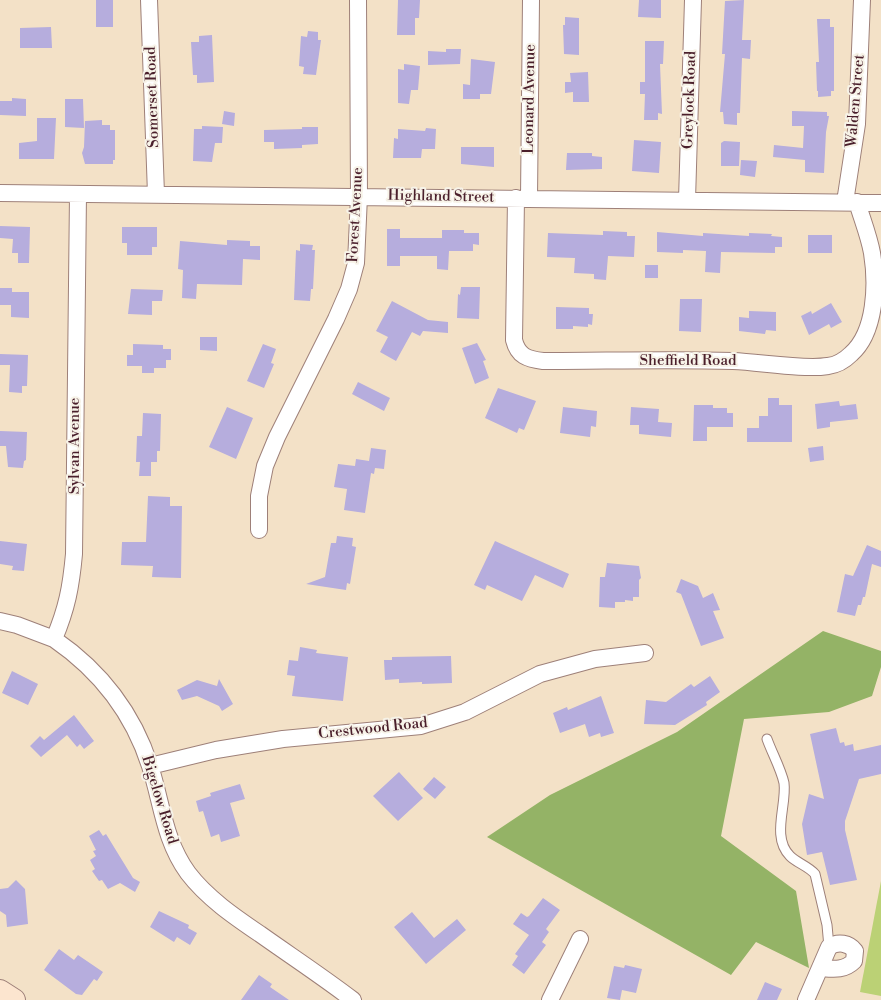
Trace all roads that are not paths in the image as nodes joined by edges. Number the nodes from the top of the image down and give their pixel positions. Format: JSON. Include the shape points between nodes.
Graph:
{"nodes":[{"id":1,"x":149,"y":0,"type":"edge"},
{"id":2,"x":358,"y":0,"type":"edge"},
{"id":3,"x":531,"y":0,"type":"edge"},
{"id":4,"x":693,"y":0,"type":"edge"},
{"id":5,"x":862,"y":0,"type":"edge"},
{"id":6,"x":0,"y":193,"type":"edge"},
{"id":7,"x":78,"y":194,"type":"junction"},
{"id":8,"x":156,"y":194,"type":"junction"},
{"id":9,"x":360,"y":196,"type":"junction"},
{"id":10,"x":522,"y":198,"type":"junction"},
{"id":11,"x":688,"y":200,"type":"junction"},
{"id":12,"x":851,"y":202,"type":"junction"},
{"id":13,"x":881,"y":203,"type":"edge"},
{"id":14,"x":259,"y":530,"type":"dead end"},
{"id":15,"x":0,"y":621,"type":"edge"},
{"id":16,"x":54,"y":639,"type":"junction"},
{"id":17,"x":645,"y":653,"type":"dead end"},
{"id":18,"x":767,"y":739,"type":"dead end"},
{"id":19,"x":150,"y":766,"type":"junction"},
{"id":20,"x":580,"y":939,"type":"dead end"},
{"id":21,"x":829,"y":947,"type":"junction"},
{"id":22,"x":820,"y":968,"type":"junction"},
{"id":23,"x":0,"y":991,"type":"edge"},
{"id":24,"x":14,"y":1000,"type":"edge"},
{"id":25,"x":353,"y":1000,"type":"edge"},
{"id":26,"x":550,"y":1000,"type":"edge"},
{"id":27,"x":806,"y":1000,"type":"edge"}],
"edges":[{"from":1,"to":8,"type":"street","name":"Somerset Road"},
{"from":2,"to":9,"type":"street","name":"Forest Avenue"},
{"from":3,"to":10,"type":"street","name":"Leonard Avenue"},
{"from":4,"to":11,"type":"street","name":"Greylock Road"},
{"from":5,"to":12,"type":"street","name":"Walden Street"},
{"from":6,"to":7,"type":"street","name":"Highland Street"},
{"from":7,"to":8,"type":"street","name":"Highland Street"},
{"from":7,"to":16,"type":"street","name":"Sylvan Avenue","via":[[74,554],[66,611]]},
{"from":8,"to":9,"type":"street","name":"Highland Street"},
{"from":9,"to":10,"type":"street","name":"Highland Street"},
{"from":9,"to":14,"type":"street","name":"Forest Avenue","via":[[356,256],[349,289],[265,466],[259,496]]},
{"from":10,"to":11,"type":"street","name":"Highland Street"},
{"from":10,"to":12,"type":"street","name":"Sheffield Road","via":[[514,340],[516,350],[523,356],[543,361],[730,361],[812,367],[828,366],[852,354],[868,326],[874,266],[872,252]]},
{"from":11,"to":12,"type":"street","name":"Highland Street"},
{"from":12,"to":13,"type":"street","name":"Highland Street"},
{"from":15,"to":16,"type":"street"},
{"from":16,"to":19,"type":"street","name":"Bigelow Road","via":[[76,654],[108,687],[134,724]]},
{"from":17,"to":19,"type":"street","name":"Crestwood Road","via":[[595,659],[540,674],[465,712],[421,726],[283,739],[216,750]]},
{"from":18,"to":21,"type":"lane","via":[[783,780],[780,828],[785,848],[790,856],[815,874]]},
{"from":19,"to":25,"type":"street","name":"Bigelow Road","via":[[169,840],[189,874],[227,910]]},
{"from":20,"to":26,"type":"street"},
{"from":21,"to":22,"type":"street"},
{"from":21,"to":22,"type":"street","via":[[838,943],[848,945],[855,951],[855,958],[850,965],[841,968]]},
{"from":22,"to":27,"type":"street"},
{"from":23,"to":24,"type":"street"}]}
